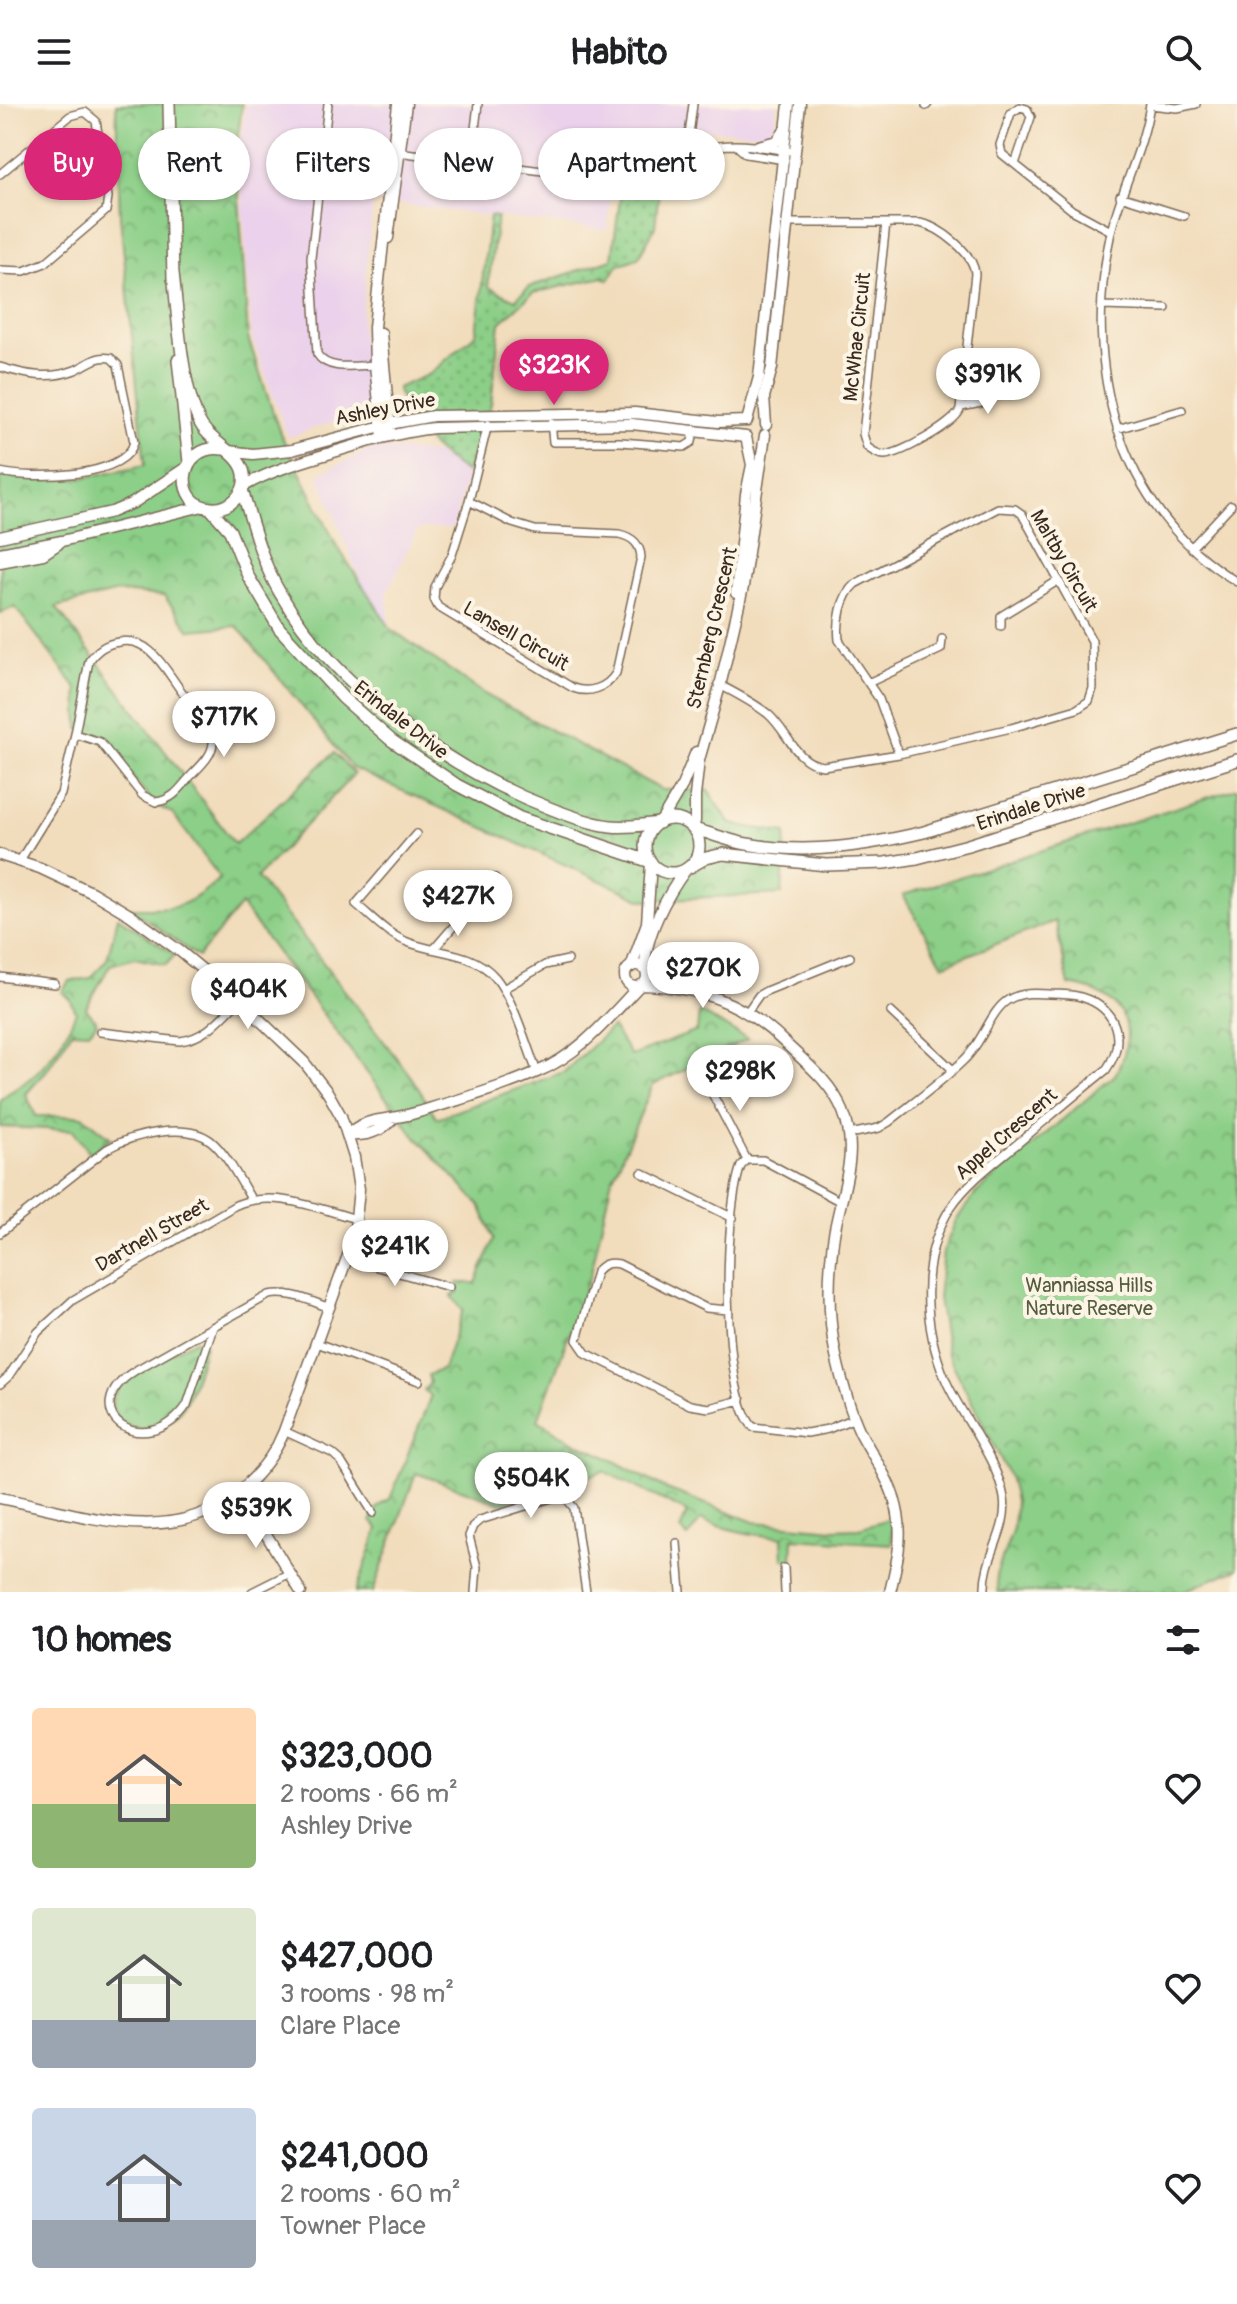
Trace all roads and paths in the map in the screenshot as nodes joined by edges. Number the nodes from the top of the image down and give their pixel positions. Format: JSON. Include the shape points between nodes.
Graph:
{"nodes":[{"id":1,"x":169,"y":104,"type":"edge"},
{"id":2,"x":328,"y":104,"type":"edge"},
{"id":3,"x":398,"y":104,"type":"edge"},
{"id":4,"x":406,"y":104,"type":"edge"},
{"id":5,"x":478,"y":104,"type":"edge"},
{"id":6,"x":693,"y":104,"type":"edge"},
{"id":7,"x":789,"y":104,"type":"edge"},
{"id":8,"x":800,"y":104,"type":"edge"},
{"id":9,"x":1150,"y":104,"type":"edge"},
{"id":10,"x":1196,"y":104,"type":"edge"},
{"id":11,"x":397,"y":128,"type":"edge"},
{"id":12,"x":475,"y":128,"type":"edge"},
{"id":13,"x":690,"y":128,"type":"edge"},
{"id":14,"x":786,"y":128,"type":"junction"},
{"id":15,"x":398,"y":142,"type":"edge"},
{"id":16,"x":758,"y":146,"type":"junction"},
{"id":17,"x":725,"y":147,"type":"edge"},
{"id":18,"x":738,"y":147,"type":"junction"},
{"id":19,"x":788,"y":156,"type":"junction"},
{"id":20,"x":1015,"y":164,"type":"junction"},
{"id":21,"x":0,"y":174,"type":"edge"},
{"id":22,"x":1120,"y":196,"type":"junction"},
{"id":23,"x":390,"y":200,"type":"edge"},
{"id":24,"x":1184,"y":216,"type":"dead end"},
{"id":25,"x":780,"y":223,"type":"junction"},
{"id":26,"x":886,"y":223,"type":"junction"},
{"id":27,"x":1111,"y":231,"type":"junction"},
{"id":28,"x":0,"y":270,"type":"edge"},
{"id":29,"x":173,"y":273,"type":"junction"},
{"id":30,"x":1102,"y":306,"type":"junction"},
{"id":31,"x":1166,"y":308,"type":"dead end"},
{"id":32,"x":378,"y":365,"type":"junction"},
{"id":33,"x":0,"y":367,"type":"edge"},
{"id":34,"x":1003,"y":391,"type":"dead end"},
{"id":35,"x":382,"y":398,"type":"junction"},
{"id":36,"x":961,"y":407,"type":"junction"},
{"id":37,"x":1182,"y":410,"type":"dead end"},
{"id":38,"x":433,"y":416,"type":"junction"},
{"id":39,"x":550,"y":419,"type":"junction"},
{"id":40,"x":489,"y":420,"type":"junction"},
{"id":41,"x":746,"y":421,"type":"junction"},
{"id":42,"x":694,"y":425,"type":"junction"},
{"id":43,"x":1117,"y":429,"type":"junction"},
{"id":44,"x":386,"y":430,"type":"junction"},
{"id":45,"x":765,"y":430,"type":"junction"},
{"id":46,"x":349,"y":434,"type":"junction"},
{"id":47,"x":746,"y":437,"type":"junction"},
{"id":48,"x":313,"y":444,"type":"junction"},
{"id":49,"x":226,"y":450,"type":"junction"},
{"id":50,"x":323,"y":455,"type":"junction"},
{"id":51,"x":188,"y":464,"type":"junction"},
{"id":52,"x":0,"y":472,"type":"edge"},
{"id":53,"x":243,"y":488,"type":"junction"},
{"id":54,"x":469,"y":501,"type":"junction"},
{"id":55,"x":1231,"y":505,"type":"dead end"},
{"id":56,"x":206,"y":507,"type":"junction"},
{"id":57,"x":0,"y":537,"type":"edge"},
{"id":58,"x":1191,"y":548,"type":"junction"},
{"id":59,"x":2,"y":557,"type":"edge"},
{"id":60,"x":1059,"y":580,"type":"junction"},
{"id":61,"x":1237,"y":582,"type":"edge"},
{"id":62,"x":992,"y":611,"type":"dead end"},
{"id":63,"x":1001,"y":616,"type":"junction"},
{"id":64,"x":733,"y":619,"type":"junction"},
{"id":65,"x":1001,"y":626,"type":"dead end"},
{"id":66,"x":942,"y":639,"type":"dead end"},
{"id":67,"x":941,"y":649,"type":"junction"},
{"id":68,"x":950,"y":655,"type":"dead end"},
{"id":69,"x":868,"y":683,"type":"junction"},
{"id":70,"x":718,"y":684,"type":"junction"},
{"id":71,"x":75,"y":734,"type":"junction"},
{"id":72,"x":1237,"y":734,"type":"edge"},
{"id":73,"x":899,"y":754,"type":"junction"},
{"id":74,"x":1237,"y":760,"type":"edge"},
{"id":75,"x":156,"y":802,"type":"junction"},
{"id":76,"x":157,"y":813,"type":"dead end"},
{"id":77,"x":660,"y":823,"type":"junction"},
{"id":78,"x":693,"y":829,"type":"junction"},
{"id":79,"x":416,"y":834,"type":"dead end"},
{"id":80,"x":0,"y":855,"type":"edge"},
{"id":81,"x":19,"y":862,"type":"junction"},
{"id":82,"x":651,"y":862,"type":"junction"},
{"id":83,"x":688,"y":868,"type":"junction"},
{"id":84,"x":495,"y":878,"type":"dead end"},
{"id":85,"x":434,"y":949,"type":"junction"},
{"id":86,"x":850,"y":957,"type":"dead end"},
{"id":87,"x":568,"y":960,"type":"dead end"},
{"id":88,"x":631,"y":967,"type":"junction"},
{"id":89,"x":646,"y":971,"type":"junction"},
{"id":90,"x":0,"y":977,"type":"edge"},
{"id":91,"x":627,"y":981,"type":"junction"},
{"id":92,"x":55,"y":984,"type":"dead end"},
{"id":93,"x":640,"y":986,"type":"junction"},
{"id":94,"x":668,"y":986,"type":"junction"},
{"id":95,"x":503,"y":989,"type":"junction"},
{"id":96,"x":239,"y":1000,"type":"junction"},
{"id":97,"x":621,"y":1005,"type":"junction"},
{"id":98,"x":747,"y":1012,"type":"junction"},
{"id":99,"x":891,"y":1012,"type":"dead end"},
{"id":100,"x":100,"y":1032,"type":"dead end"},
{"id":101,"x":953,"y":1070,"type":"junction"},
{"id":102,"x":537,"y":1072,"type":"junction"},
{"id":103,"x":705,"y":1080,"type":"dead end"},
{"id":104,"x":341,"y":1116,"type":"junction"},
{"id":105,"x":361,"y":1130,"type":"junction"},
{"id":106,"x":850,"y":1134,"type":"junction"},
{"id":107,"x":347,"y":1135,"type":"junction"},
{"id":108,"x":354,"y":1157,"type":"junction"},
{"id":109,"x":747,"y":1160,"type":"junction"},
{"id":110,"x":642,"y":1173,"type":"dead end"},
{"id":111,"x":251,"y":1199,"type":"junction"},
{"id":112,"x":841,"y":1202,"type":"junction"},
{"id":113,"x":733,"y":1218,"type":"junction"},
{"id":114,"x":357,"y":1219,"type":"junction"},
{"id":115,"x":0,"y":1233,"type":"edge"},
{"id":116,"x":349,"y":1259,"type":"junction"},
{"id":117,"x":449,"y":1287,"type":"dead end"},
{"id":118,"x":330,"y":1308,"type":"junction"},
{"id":119,"x":728,"y":1310,"type":"junction"},
{"id":120,"x":213,"y":1327,"type":"junction"},
{"id":121,"x":317,"y":1343,"type":"junction"},
{"id":122,"x":419,"y":1381,"type":"dead end"},
{"id":123,"x":0,"y":1384,"type":"edge"},
{"id":124,"x":741,"y":1400,"type":"junction"},
{"id":125,"x":855,"y":1418,"type":"junction"},
{"id":126,"x":284,"y":1431,"type":"junction"},
{"id":127,"x":240,"y":1491,"type":"junction"},
{"id":128,"x":0,"y":1498,"type":"edge"},
{"id":129,"x":373,"y":1513,"type":"dead end"},
{"id":130,"x":677,"y":1543,"type":"dead end"},
{"id":131,"x":784,"y":1568,"type":"dead end"},
{"id":132,"x":290,"y":1573,"type":"junction"},
{"id":133,"x":252,"y":1592,"type":"edge"},
{"id":134,"x":301,"y":1592,"type":"edge"},
{"id":135,"x":475,"y":1592,"type":"edge"},
{"id":136,"x":586,"y":1592,"type":"edge"},
{"id":137,"x":681,"y":1592,"type":"edge"},
{"id":138,"x":785,"y":1592,"type":"edge"},
{"id":139,"x":890,"y":1592,"type":"edge"},
{"id":140,"x":985,"y":1592,"type":"edge"}],
"edges":[{"from":1,"to":29,"type":"main road"},
{"from":2,"to":32,"type":"street","via":[[311,258],[317,354],[327,365]]},
{"from":3,"to":11,"type":"street"},
{"from":4,"to":15,"type":"street"},
{"from":5,"to":12,"type":"street"},
{"from":6,"to":13,"type":"street"},
{"from":7,"to":14,"type":"street","name":"Sternberg Crescent"},
{"from":8,"to":19,"type":"street","name":"Sternberg Crescent"},
{"from":9,"to":10,"type":"street"},
{"from":9,"to":22,"type":"street"},
{"from":14,"to":16,"type":"street","via":[[777,141]]},
{"from":14,"to":19,"type":"street","name":"Sternberg Crescent"},
{"from":16,"to":18,"type":"street"},
{"from":16,"to":19,"type":"street"},
{"from":17,"to":18,"type":"street"},
{"from":18,"to":19,"type":"street","via":[[746,154]]},
{"from":19,"to":25,"type":"street","name":"Sternberg Crescent"},
{"from":20,"to":20,"type":"street","via":[[1002,154],[1000,145],[1011,113],[1020,107],[1031,117]]},
{"from":20,"to":27,"type":"street","via":[[1072,210]]},
{"from":21,"to":28,"type":"street","via":[[70,116],[85,112],[96,121],[106,211],[45,263],[24,271]]},
{"from":22,"to":24,"type":"street"},
{"from":22,"to":27,"type":"street"},
{"from":23,"to":32,"type":"street","via":[[380,280]]},
{"from":25,"to":26,"type":"street"},
{"from":25,"to":41,"type":"street","name":"Sternberg Crescent","via":[[759,377]]},
{"from":25,"to":45,"type":"street","name":"Sternberg Crescent"},
{"from":26,"to":36,"type":"street","via":[[929,225],[975,267]]},
{"from":26,"to":36,"type":"street","name":"McWhae Circuit","via":[[864,441],[871,454],[896,453],[952,422]]},
{"from":27,"to":30,"type":"street"},
{"from":29,"to":49,"type":"main road","via":[[195,410],[206,433]]},
{"from":29,"to":51,"type":"main road"},
{"from":30,"to":31,"type":"street"},
{"from":30,"to":43,"type":"street","via":[[1103,356]]},
{"from":32,"to":35,"type":"street"},
{"from":33,"to":52,"type":"street","via":[[46,376],[74,370],[95,358],[111,358],[118,365],[134,442],[123,459],[90,470],[33,477]]},
{"from":34,"to":36,"type":"street","name":"McWhae Circuit"},
{"from":35,"to":38,"type":"street","via":[[395,414]]},
{"from":35,"to":44,"type":"street"},
{"from":35,"to":46,"type":"street","via":[[369,420]]},
{"from":37,"to":43,"type":"street"},
{"from":38,"to":40,"type":"street","name":"Ashley Drive"},
{"from":38,"to":44,"type":"street","name":"Ashley Drive"},
{"from":39,"to":40,"type":"street","name":"Ashley Drive"},
{"from":39,"to":42,"type":"street","name":"Ashley Drive"},
{"from":39,"to":42,"type":"street","name":"Ashley Drive","via":[[553,442],[684,447],[692,442]]},
{"from":40,"to":44,"type":"street","name":"Ashley Drive"},
{"from":40,"to":54,"type":"street","name":"Lansell Circuit"},
{"from":41,"to":42,"type":"street","name":"Ashley Drive"},
{"from":41,"to":45,"type":"street","via":[[757,418]]},
{"from":41,"to":47,"type":"street"},
{"from":42,"to":47,"type":"street","name":"Ashley Drive"},
{"from":43,"to":58,"type":"street","via":[[1144,492]]},
{"from":44,"to":46,"type":"street","name":"Ashley Drive"},
{"from":44,"to":50,"type":"street","name":"Ashley Drive"},
{"from":45,"to":47,"type":"street","via":[[756,441]]},
{"from":45,"to":64,"type":"street","name":"Sternberg Crescent","via":[[748,563]]},
{"from":46,"to":48,"type":"street","name":"Ashley Drive"},
{"from":47,"to":64,"type":"street","name":"Sternberg Crescent","via":[[752,465]]},
{"from":48,"to":49,"type":"street","name":"Ashley Drive","via":[[253,454]]},
{"from":48,"to":50,"type":"street"},
{"from":49,"to":51,"type":"main road","via":[[206,449]]},
{"from":49,"to":53,"type":"main road","via":[[240,462]]},
{"from":50,"to":53,"type":"street","name":"Ashley Drive","via":[[268,473]]},
{"from":51,"to":56,"type":"main road","via":[[189,494]]},
{"from":51,"to":57,"type":"street","via":[[112,512]]},
{"from":53,"to":56,"type":"main road","via":[[228,505]]},
{"from":53,"to":77,"type":"main road","name":"Erindale Drive","via":[[259,548],[280,594],[325,652],[396,720],[477,774],[562,813],[610,826]]},
{"from":54,"to":54,"type":"street","name":"Lansell Circuit","via":[[527,529],[619,534],[639,547],[616,673],[606,684],[585,691],[573,688],[438,607],[435,587],[452,555]]},
{"from":55,"to":58,"type":"street"},
{"from":56,"to":59,"type":"street"},
{"from":56,"to":82,"type":"main road","name":"Erindale Drive","via":[[230,531],[248,576],[279,628],[377,729],[457,785],[520,818]]},
{"from":58,"to":61,"type":"street"},
{"from":60,"to":63,"type":"street"},
{"from":60,"to":69,"type":"street","name":"Maltby Circuit","via":[[1022,514],[1005,507],[855,584],[844,599],[838,636]]},
{"from":60,"to":73,"type":"street","name":"Maltby Circuit","via":[[1092,641],[1093,688],[1087,703],[1011,728]]},
{"from":62,"to":63,"type":"street"},
{"from":63,"to":65,"type":"street"},
{"from":64,"to":70,"type":"street","name":"Sternberg Crescent"},
{"from":66,"to":67,"type":"street"},
{"from":67,"to":68,"type":"street"},
{"from":67,"to":69,"type":"street"},
{"from":69,"to":73,"type":"street","name":"Maltby Circuit"},
{"from":70,"to":73,"type":"street","name":"Maltby Circuit","via":[[768,714],[812,765]]},
{"from":70,"to":77,"type":"street","name":"Sternberg Crescent","via":[[688,773]]},
{"from":70,"to":78,"type":"street","name":"Sternberg Crescent","via":[[699,760]]},
{"from":71,"to":75,"type":"street","via":[[100,742],[142,795]]},
{"from":71,"to":75,"type":"street","via":[[86,669],[94,653],[124,641],[150,650],[209,728],[213,744],[173,796]]},
{"from":71,"to":81,"type":"street","via":[[61,794]]},
{"from":72,"to":78,"type":"main road","name":"Erindale Drive","via":[[881,842],[785,849]]},
{"from":74,"to":83,"type":"main road","name":"Erindale Drive","via":[[917,858],[826,865],[723,854]]},
{"from":75,"to":76,"type":"street"},
{"from":77,"to":78,"type":"main road","via":[[675,820]]},
{"from":77,"to":82,"type":"main road","via":[[647,838]]},
{"from":78,"to":83,"type":"main road","via":[[699,849]]},
{"from":79,"to":85,"type":"street","via":[[356,904],[397,937]]},
{"from":80,"to":81,"type":"street"},
{"from":81,"to":96,"type":"street","via":[[93,893],[161,936]]},
{"from":82,"to":83,"type":"main road","via":[[665,872]]},
{"from":82,"to":88,"type":"street","via":[[647,923]]},
{"from":83,"to":89,"type":"street","via":[[652,934]]},
{"from":84,"to":85,"type":"street"},
{"from":85,"to":95,"type":"street","via":[[471,959]]},
{"from":86,"to":98,"type":"street","via":[[766,991]]},
{"from":87,"to":95,"type":"street","via":[[545,965]]},
{"from":88,"to":89,"type":"street"},
{"from":88,"to":91,"type":"street"},
{"from":89,"to":93,"type":"street"},
{"from":89,"to":94,"type":"street"},
{"from":90,"to":92,"type":"street"},
{"from":91,"to":93,"type":"street"},
{"from":91,"to":97,"type":"street"},
{"from":93,"to":94,"type":"street"},
{"from":93,"to":97,"type":"street"},
{"from":94,"to":98,"type":"street","via":[[711,994]]},
{"from":95,"to":102,"type":"street"},
{"from":96,"to":100,"type":"street","via":[[206,1033],[191,1040]]},
{"from":96,"to":104,"type":"street","via":[[304,1062]]},
{"from":97,"to":102,"type":"street","via":[[587,1042]]},
{"from":98,"to":106,"type":"street","via":[[823,1079]]},
{"from":99,"to":101,"type":"street"},
{"from":101,"to":106,"type":"street","name":"Appel Crescent","via":[[889,1122]]},
{"from":101,"to":140,"type":"street","name":"Appel Crescent","via":[[978,1045],[999,1007],[1024,993],[1083,998],[1105,1011],[1115,1026],[1117,1049],[1106,1070],[964,1191],[942,1224],[932,1252],[928,1311],[938,1360],[1004,1496],[1004,1518],[987,1565]]},
{"from":102,"to":105,"type":"street","via":[[420,1112],[381,1118]]},
{"from":103,"to":109,"type":"street"},
{"from":104,"to":105,"type":"street"},
{"from":104,"to":107,"type":"street"},
{"from":105,"to":107,"type":"street"},
{"from":105,"to":108,"type":"street"},
{"from":106,"to":112,"type":"street","via":[[850,1171]]},
{"from":107,"to":108,"type":"street"},
{"from":108,"to":114,"type":"street"},
{"from":109,"to":112,"type":"street","via":[[763,1160]]},
{"from":109,"to":113,"type":"street","via":[[738,1173]]},
{"from":110,"to":113,"type":"street"},
{"from":111,"to":114,"type":"street","via":[[279,1199]]},
{"from":111,"to":115,"type":"street","via":[[209,1139],[152,1133],[107,1149]]},
{"from":111,"to":123,"type":"street","name":"Dartnell Street","via":[[73,1300],[38,1332]]},
{"from":112,"to":125,"type":"street","via":[[831,1256],[831,1318],[841,1379]]},
{"from":113,"to":119,"type":"street"},
{"from":114,"to":116,"type":"street"},
{"from":116,"to":117,"type":"street"},
{"from":116,"to":118,"type":"street"},
{"from":118,"to":120,"type":"street","via":[[282,1293],[269,1295]]},
{"from":118,"to":121,"type":"street"},
{"from":119,"to":124,"type":"street"},
{"from":119,"to":124,"type":"street","via":[[706,1308],[609,1263],[596,1272],[577,1340],[586,1353],[690,1405],[709,1408]]},
{"from":120,"to":120,"type":"street","via":[[121,1380],[110,1403],[122,1427],[149,1432],[179,1416]]},
{"from":121,"to":122,"type":"street"},
{"from":121,"to":126,"type":"street"},
{"from":124,"to":125,"type":"street","via":[[747,1421],[758,1429],[816,1433]]},
{"from":125,"to":139,"type":"street","via":[[891,1486],[898,1512],[900,1546]]},
{"from":126,"to":127,"type":"street","via":[[266,1463]]},
{"from":126,"to":129,"type":"street","via":[[340,1460]]},
{"from":127,"to":128,"type":"street","via":[[197,1516],[145,1525]]},
{"from":127,"to":132,"type":"street"},
{"from":130,"to":137,"type":"street"},
{"from":131,"to":138,"type":"street"},
{"from":132,"to":133,"type":"street"},
{"from":132,"to":134,"type":"street"},
{"from":135,"to":136,"type":"street","via":[[477,1567],[469,1536],[473,1526],[558,1496],[574,1508]]}]}
